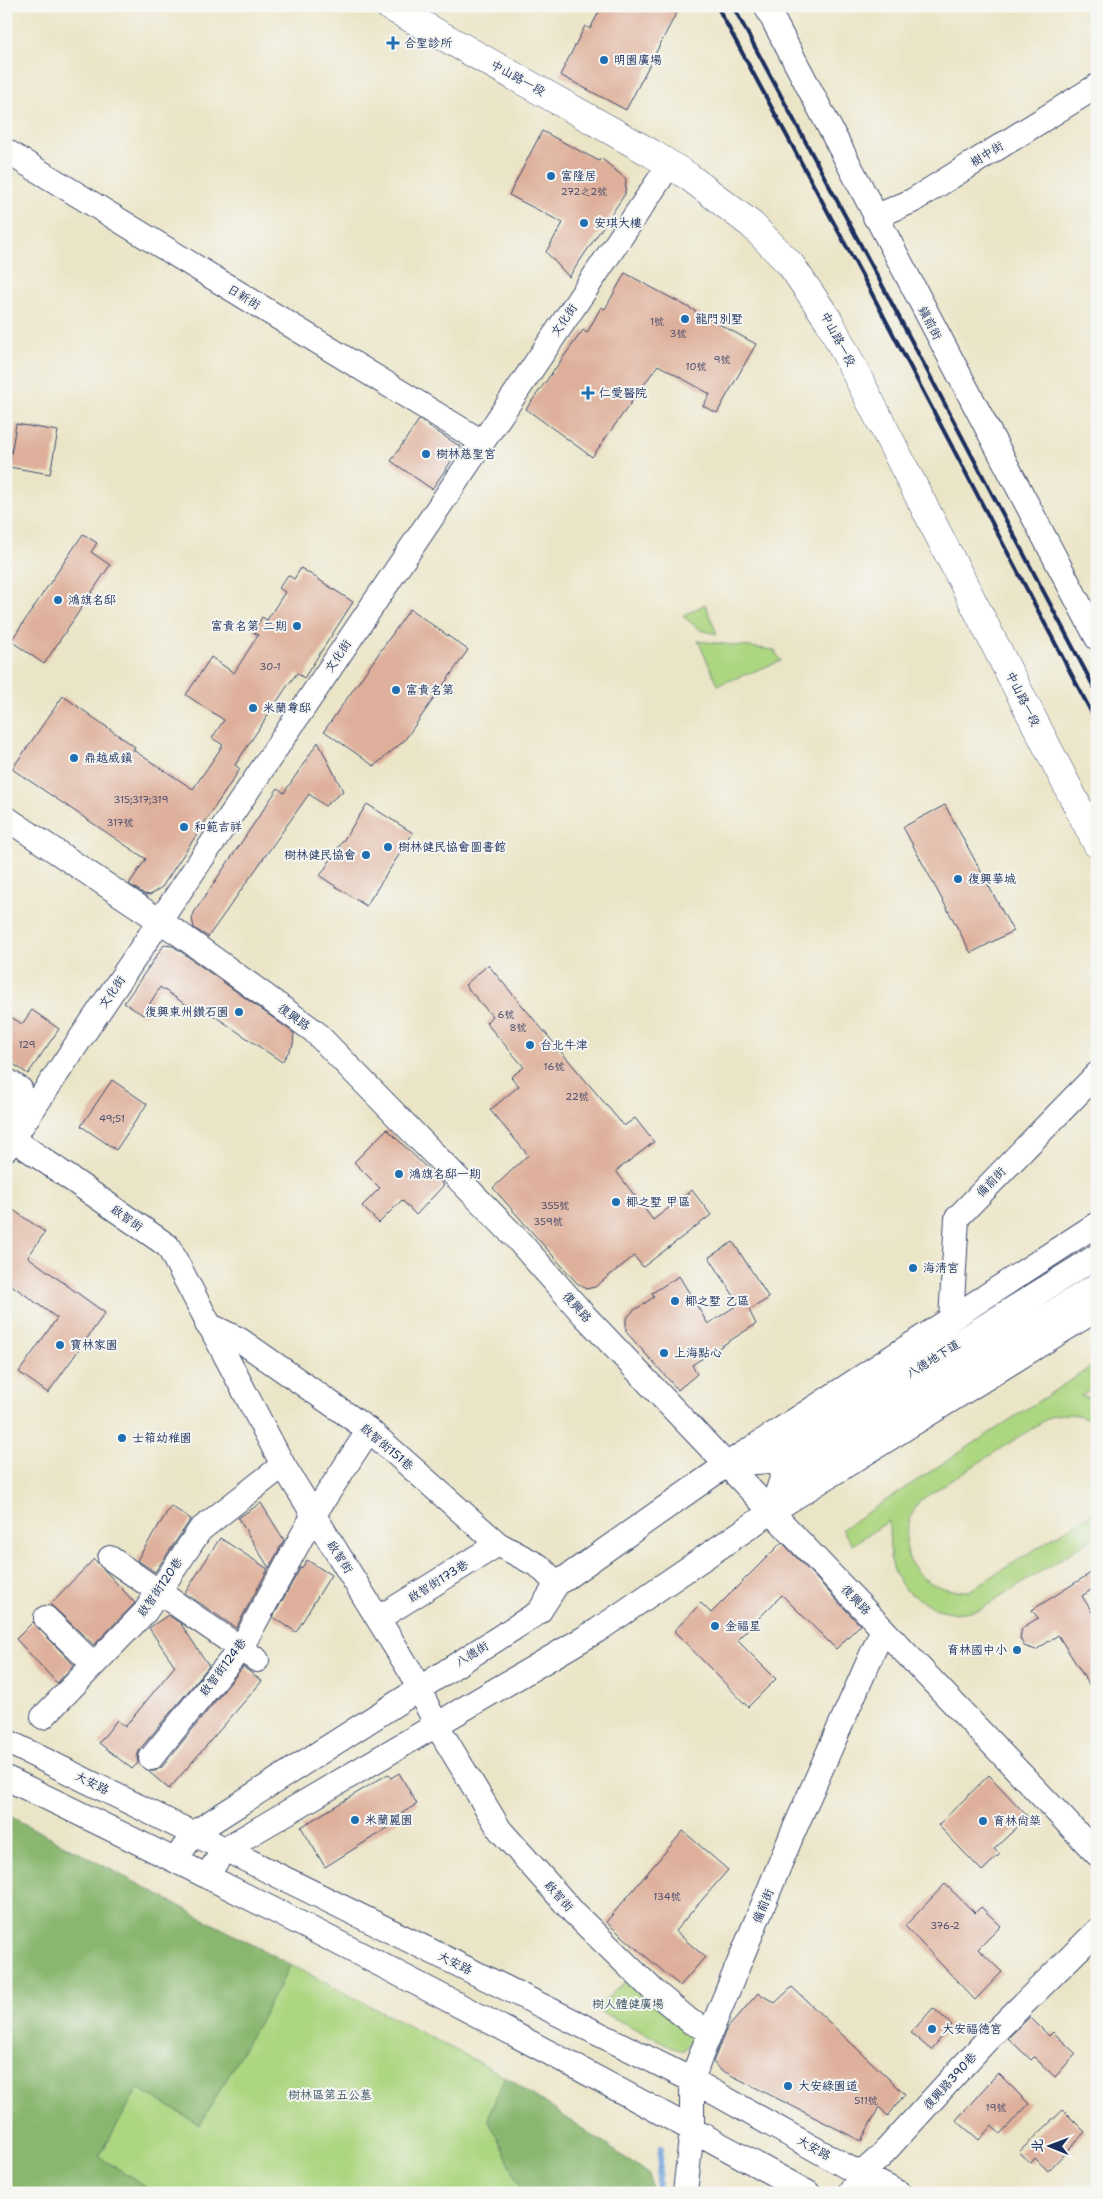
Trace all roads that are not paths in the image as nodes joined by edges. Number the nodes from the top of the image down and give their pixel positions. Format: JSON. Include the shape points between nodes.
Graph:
{"nodes":[{"id":1,"x":389,"y":6,"type":"edge"},
{"id":2,"x":766,"y":6,"type":"edge"},
{"id":3,"x":1097,"y":86,"type":"edge"},
{"id":4,"x":6,"y":151,"type":"edge"},
{"id":5,"x":670,"y":164,"type":"junction"},
{"id":6,"x":875,"y":217,"type":"junction"},
{"id":7,"x":482,"y":442,"type":"junction"},
{"id":8,"x":1097,"y":638,"type":"edge"},
{"id":9,"x":6,"y":818,"type":"edge"},
{"id":10,"x":1097,"y":844,"type":"edge"},
{"id":11,"x":159,"y":921,"type":"junction"},
{"id":12,"x":1097,"y":1074,"type":"edge"},
{"id":13,"x":6,"y":1080,"type":"edge"},
{"id":14,"x":9,"y":1140,"type":"edge"},
{"id":15,"x":1097,"y":1224,"type":"edge"},
{"id":16,"x":1097,"y":1256,"type":"edge"},
{"id":17,"x":1097,"y":1284,"type":"edge"},
{"id":18,"x":1097,"y":1309,"type":"edge"},
{"id":19,"x":951,"y":1319,"type":"junction"},
{"id":20,"x":207,"y":1324,"type":"junction"},
{"id":21,"x":369,"y":1430,"type":"junction"},
{"id":22,"x":726,"y":1464,"type":"junction"},
{"id":23,"x":283,"y":1465,"type":"junction"},
{"id":24,"x":776,"y":1469,"type":"junction"},
{"id":25,"x":771,"y":1512,"type":"junction"},
{"id":26,"x":313,"y":1516,"type":"junction"},
{"id":27,"x":498,"y":1544,"type":"junction"},
{"id":28,"x":110,"y":1558,"type":"dead end"},
{"id":29,"x":557,"y":1584,"type":"junction"},
{"id":30,"x":160,"y":1590,"type":"junction"},
{"id":31,"x":46,"y":1618,"type":"dead end"},
{"id":32,"x":379,"y":1618,"type":"junction"},
{"id":33,"x":883,"y":1629,"type":"junction"},
{"id":34,"x":249,"y":1654,"type":"junction"},
{"id":35,"x":93,"y":1664,"type":"junction"},
{"id":36,"x":419,"y":1687,"type":"junction"},
{"id":37,"x":43,"y":1716,"type":"dead end"},
{"id":38,"x":436,"y":1724,"type":"junction"},
{"id":39,"x":6,"y":1740,"type":"edge"},
{"id":40,"x":151,"y":1758,"type":"dead end"},
{"id":41,"x":6,"y":1778,"type":"edge"},
{"id":42,"x":194,"y":1833,"type":"junction"},
{"id":43,"x":225,"y":1849,"type":"junction"},
{"id":44,"x":1097,"y":1854,"type":"edge"},
{"id":45,"x":176,"y":1860,"type":"junction"},
{"id":46,"x":207,"y":1875,"type":"junction"},
{"id":47,"x":1097,"y":1931,"type":"edge"},
{"id":48,"x":711,"y":2032,"type":"junction"},
{"id":49,"x":692,"y":2080,"type":"junction"},
{"id":50,"x":692,"y":2129,"type":"junction"},
{"id":51,"x":856,"y":2183,"type":"edge"},
{"id":52,"x":685,"y":2193,"type":"edge"},
{"id":53,"x":808,"y":2193,"type":"edge"},
{"id":54,"x":899,"y":2193,"type":"edge"}],
"edges":[{"from":1,"to":5,"type":"main road","name":"中山路一段"},
{"from":2,"to":6,"type":"street","name":"鎮前街"},
{"from":3,"to":6,"type":"street","name":"樹中街","via":[[912,201]]},
{"from":4,"to":7,"type":"street","name":"日新街"},
{"from":5,"to":7,"type":"street","name":"文化街"},
{"from":5,"to":10,"type":"main road","name":"中山路一段","via":[[752,226],[791,265],[817,302]]},
{"from":6,"to":8,"type":"street","name":"鎮前街"},
{"from":7,"to":11,"type":"street","name":"文化街"},
{"from":9,"to":11,"type":"street","name":"復興路"},
{"from":11,"to":14,"type":"street","name":"文化街"},
{"from":11,"to":22,"type":"street","name":"復興路","via":[[314,1031],[517,1239],[584,1315]]},
{"from":12,"to":19,"type":"street","name":"備前街","via":[[957,1218]]},
{"from":13,"to":14,"type":"street","via":[[20,1089]]},
{"from":14,"to":20,"type":"street","name":"啟智街","via":[[168,1246]]},
{"from":15,"to":19,"type":"street","name":"八德街"},
{"from":16,"to":24,"type":"street","name":"八德地下道"},
{"from":17,"to":24,"type":"street","name":"八德地下道"},
{"from":18,"to":25,"type":"street"},
{"from":19,"to":22,"type":"street","name":"八德街"},
{"from":20,"to":21,"type":"street","name":"啟智街151巷","via":[[240,1340]]},
{"from":20,"to":23,"type":"street","name":"啟智街"},
{"from":21,"to":26,"type":"street","name":"啟智街124巷"},
{"from":21,"to":27,"type":"street","name":"啟智街151巷"},
{"from":22,"to":24,"type":"street"},
{"from":22,"to":25,"type":"street","name":"復興路"},
{"from":22,"to":29,"type":"street","name":"八德街"},
{"from":23,"to":26,"type":"street","name":"啟智街"},
{"from":23,"to":30,"type":"street","name":"啟智街120巷","via":[[200,1530]]},
{"from":24,"to":25,"type":"street"},
{"from":25,"to":33,"type":"street","name":"復興路"},
{"from":25,"to":38,"type":"street","via":[[598,1630]]},
{"from":26,"to":32,"type":"street","name":"啟智街"},
{"from":26,"to":34,"type":"street","name":"啟智街124巷"},
{"from":27,"to":29,"type":"street","name":"啟智街151巷","via":[[539,1566]]},
{"from":27,"to":32,"type":"street","name":"啟智街173巷"},
{"from":28,"to":30,"type":"street"},
{"from":29,"to":36,"type":"street","name":"八德街","via":[[539,1612]]},
{"from":30,"to":34,"type":"street"},
{"from":30,"to":35,"type":"street","name":"啟智街120巷","via":[[146,1612]]},
{"from":31,"to":35,"type":"street"},
{"from":32,"to":36,"type":"street","name":"啟智街"},
{"from":33,"to":44,"type":"street","name":"復興路"},
{"from":33,"to":48,"type":"street","name":"備前街","via":[[791,1838]]},
{"from":34,"to":40,"type":"street","name":"啟智街124巷"},
{"from":35,"to":37,"type":"street","name":"啟智街120巷"},
{"from":36,"to":38,"type":"street","name":"啟智街"},
{"from":36,"to":42,"type":"street","name":"八德街"},
{"from":38,"to":43,"type":"street"},
{"from":38,"to":48,"type":"street","name":"啟智街","via":[[500,1830],[537,1872],[655,1992],[691,2022]]},
{"from":39,"to":42,"type":"street","name":"大安路"},
{"from":41,"to":45,"type":"street"},
{"from":42,"to":43,"type":"street","name":"大安路"},
{"from":42,"to":45,"type":"street","name":"八德街"},
{"from":43,"to":46,"type":"street"},
{"from":43,"to":49,"type":"street","name":"大安路"},
{"from":45,"to":46,"type":"street"},
{"from":46,"to":50,"type":"street"},
{"from":47,"to":51,"type":"street","name":"復興路390巷","via":[[985,2042]]},
{"from":48,"to":49,"type":"street","name":"備前街"},
{"from":49,"to":50,"type":"street","name":"備前街"},
{"from":49,"to":51,"type":"street","name":"大安路"},
{"from":50,"to":52,"type":"street","name":"備前街"},
{"from":50,"to":53,"type":"street"},
{"from":51,"to":54,"type":"street","name":"大安路"}]}
